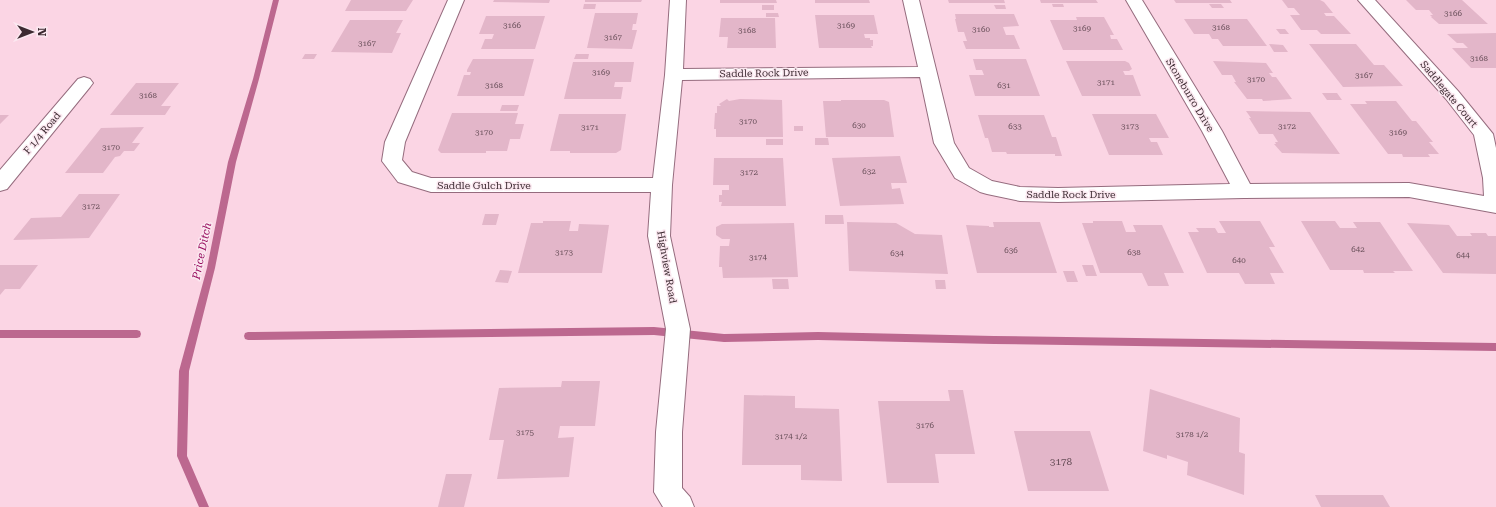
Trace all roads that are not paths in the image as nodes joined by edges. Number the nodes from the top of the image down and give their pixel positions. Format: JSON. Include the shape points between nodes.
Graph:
{"nodes":[{"id":1,"x":456,"y":0,"type":"edge"},
{"id":2,"x":678,"y":0,"type":"edge"},
{"id":3,"x":911,"y":0,"type":"edge"},
{"id":4,"x":1134,"y":0,"type":"edge"},
{"id":5,"x":1366,"y":0,"type":"edge"},
{"id":6,"x":928,"y":72,"type":"junction"},
{"id":7,"x":674,"y":75,"type":"junction"},
{"id":8,"x":84,"y":83,"type":"dead end"},
{"id":9,"x":1,"y":181,"type":"edge"},
{"id":10,"x":662,"y":185,"type":"junction"},
{"id":11,"x":1244,"y":191,"type":"junction"},
{"id":12,"x":1495,"y":206,"type":"edge"},
{"id":13,"x":680,"y":507,"type":"edge"}],
"edges":[{"from":1,"to":10,"type":"street","name":"Saddle Gulch Drive","via":[[395,142],[392,161],[405,177],[431,185]]},
{"from":2,"to":7,"type":"street","name":"Highview Road"},
{"from":3,"to":6,"type":"street"},
{"from":4,"to":11,"type":"street","name":"Stoneburro Drive","via":[[1212,131]]},
{"from":5,"to":12,"type":"street","name":"Saddlegate Court","via":[[1452,95],[1483,134],[1493,178]]},
{"from":6,"to":7,"type":"street","name":"Saddle Rock Drive"},
{"from":6,"to":11,"type":"street","name":"Saddle Rock Drive","via":[[944,143],[962,172],[987,187],[1020,194],[1058,195]]},
{"from":7,"to":10,"type":"street","name":"Highview Road"},
{"from":8,"to":9,"type":"street","name":"F 1/4 Road"},
{"from":10,"to":13,"type":"street","name":"Highview Road","via":[[659,236],[678,329],[669,432],[668,492]]},
{"from":11,"to":12,"type":"street","name":"Saddle Rock Drive","via":[[1409,190]]}]}
